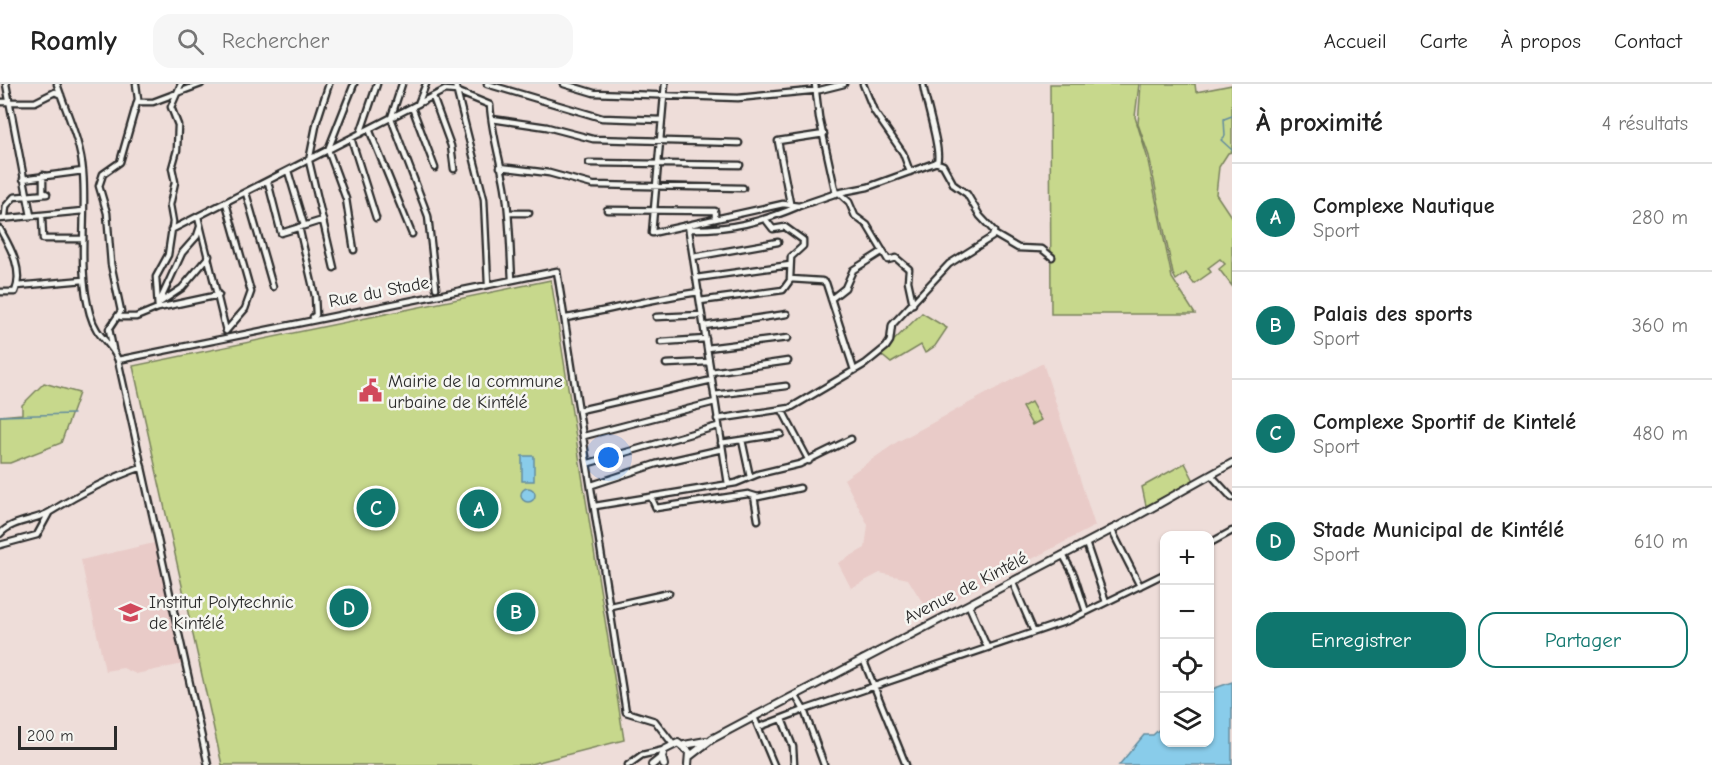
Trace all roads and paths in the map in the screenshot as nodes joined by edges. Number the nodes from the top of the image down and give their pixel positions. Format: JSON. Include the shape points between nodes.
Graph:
{"nodes":[{"id":1,"x":6,"y":84,"type":"edge"},
{"id":2,"x":57,"y":84,"type":"edge"},
{"id":3,"x":136,"y":84,"type":"edge"},
{"id":4,"x":181,"y":84,"type":"edge"},
{"id":5,"x":201,"y":84,"type":"edge"},
{"id":6,"x":329,"y":84,"type":"edge"},
{"id":7,"x":354,"y":84,"type":"edge"},
{"id":8,"x":377,"y":84,"type":"edge"},
{"id":9,"x":402,"y":84,"type":"edge"},
{"id":10,"x":426,"y":84,"type":"edge"},
{"id":11,"x":455,"y":84,"type":"edge"},
{"id":12,"x":487,"y":84,"type":"edge"},
{"id":13,"x":564,"y":84,"type":"edge"},
{"id":14,"x":665,"y":84,"type":"edge"},
{"id":15,"x":844,"y":84,"type":"edge"},
{"id":16,"x":863,"y":84,"type":"edge"},
{"id":17,"x":923,"y":84,"type":"edge"},
{"id":18,"x":495,"y":86,"type":"edge"},
{"id":19,"x":814,"y":90,"type":"edge"},
{"id":20,"x":178,"y":91,"type":"junction"},
{"id":21,"x":456,"y":91,"type":"junction"},
{"id":22,"x":61,"y":95,"type":"junction"},
{"id":23,"x":434,"y":96,"type":"junction"},
{"id":24,"x":664,"y":96,"type":"junction"},
{"id":25,"x":0,"y":102,"type":"edge"},
{"id":26,"x":137,"y":102,"type":"junction"},
{"id":27,"x":9,"y":103,"type":"junction"},
{"id":28,"x":418,"y":105,"type":"junction"},
{"id":29,"x":412,"y":107,"type":"junction"},
{"id":30,"x":391,"y":118,"type":"junction"},
{"id":31,"x":492,"y":119,"type":"junction"},
{"id":32,"x":662,"y":120,"type":"junction"},
{"id":33,"x":369,"y":129,"type":"junction"},
{"id":34,"x":360,"y":134,"type":"junction"},
{"id":35,"x":824,"y":135,"type":"junction"},
{"id":36,"x":351,"y":138,"type":"junction"},
{"id":37,"x":659,"y":141,"type":"junction"},
{"id":38,"x":739,"y":143,"type":"dead end"},
{"id":39,"x":328,"y":150,"type":"junction"},
{"id":40,"x":309,"y":161,"type":"junction"},
{"id":41,"x":936,"y":162,"type":"junction"},
{"id":42,"x":589,"y":163,"type":"dead end"},
{"id":43,"x":657,"y":165,"type":"junction"},
{"id":44,"x":740,"y":165,"type":"dead end"},
{"id":45,"x":500,"y":167,"type":"junction"},
{"id":46,"x":435,"y":168,"type":"dead end"},
{"id":47,"x":454,"y":169,"type":"dead end"},
{"id":48,"x":83,"y":171,"type":"junction"},
{"id":49,"x":288,"y":171,"type":"junction"},
{"id":50,"x":910,"y":172,"type":"junction"},
{"id":51,"x":43,"y":175,"type":"junction"},
{"id":52,"x":23,"y":179,"type":"junction"},
{"id":53,"x":268,"y":182,"type":"junction"},
{"id":54,"x":655,"y":188,"type":"junction"},
{"id":55,"x":743,"y":188,"type":"dead end"},
{"id":56,"x":246,"y":193,"type":"junction"},
{"id":57,"x":837,"y":193,"type":"junction"},
{"id":58,"x":26,"y":197,"type":"junction"},
{"id":59,"x":226,"y":203,"type":"junction"},
{"id":60,"x":790,"y":203,"type":"junction"},
{"id":61,"x":800,"y":206,"type":"junction"},
{"id":62,"x":607,"y":210,"type":"dead end"},
{"id":63,"x":84,"y":211,"type":"junction"},
{"id":64,"x":654,"y":212,"type":"junction"},
{"id":65,"x":508,"y":213,"type":"junction"},
{"id":66,"x":529,"y":213,"type":"dead end"},
{"id":67,"x":31,"y":216,"type":"junction"},
{"id":68,"x":42,"y":216,"type":"junction"},
{"id":69,"x":198,"y":217,"type":"junction"},
{"id":70,"x":2,"y":218,"type":"edge"},
{"id":71,"x":376,"y":218,"type":"dead end"},
{"id":72,"x":715,"y":218,"type":"junction"},
{"id":73,"x":323,"y":220,"type":"junction"},
{"id":74,"x":766,"y":220,"type":"junction"},
{"id":75,"x":201,"y":226,"type":"junction"},
{"id":76,"x":301,"y":226,"type":"junction"},
{"id":77,"x":688,"y":227,"type":"junction"},
{"id":78,"x":0,"y":229,"type":"edge"},
{"id":79,"x":171,"y":230,"type":"junction"},
{"id":80,"x":412,"y":234,"type":"dead end"},
{"id":81,"x":994,"y":234,"type":"junction"},
{"id":82,"x":83,"y":239,"type":"junction"},
{"id":83,"x":778,"y":242,"type":"dead end"},
{"id":84,"x":354,"y":250,"type":"dead end"},
{"id":85,"x":883,"y":251,"type":"junction"},
{"id":86,"x":209,"y":256,"type":"junction"},
{"id":87,"x":693,"y":257,"type":"junction"},
{"id":88,"x":1052,"y":257,"type":"dead end"},
{"id":89,"x":790,"y":265,"type":"junction"},
{"id":90,"x":334,"y":268,"type":"dead end"},
{"id":91,"x":696,"y":278,"type":"junction"},
{"id":92,"x":512,"y":279,"type":"junction"},
{"id":93,"x":791,"y":279,"type":"junction"},
{"id":94,"x":84,"y":280,"type":"junction"},
{"id":95,"x":488,"y":284,"type":"junction"},
{"id":96,"x":17,"y":286,"type":"junction"},
{"id":97,"x":273,"y":287,"type":"dead end"},
{"id":98,"x":436,"y":288,"type":"dead end"},
{"id":99,"x":828,"y":288,"type":"junction"},
{"id":100,"x":0,"y":292,"type":"edge"},
{"id":101,"x":699,"y":292,"type":"junction"},
{"id":102,"x":837,"y":293,"type":"junction"},
{"id":103,"x":219,"y":295,"type":"junction"},
{"id":104,"x":831,"y":299,"type":"junction"},
{"id":105,"x":700,"y":301,"type":"junction"},
{"id":106,"x":913,"y":304,"type":"junction"},
{"id":107,"x":158,"y":305,"type":"junction"},
{"id":108,"x":787,"y":314,"type":"dead end"},
{"id":109,"x":702,"y":315,"type":"junction"},
{"id":110,"x":121,"y":317,"type":"dead end"},
{"id":111,"x":656,"y":317,"type":"dead end"},
{"id":112,"x":566,"y":318,"type":"junction"},
{"id":113,"x":309,"y":320,"type":"junction"},
{"id":114,"x":704,"y":326,"type":"junction"},
{"id":115,"x":226,"y":334,"type":"junction"},
{"id":116,"x":788,"y":338,"type":"dead end"},
{"id":117,"x":706,"y":339,"type":"junction"},
{"id":118,"x":661,"y":342,"type":"dead end"},
{"id":119,"x":707,"y":348,"type":"junction"},
{"id":120,"x":113,"y":349,"type":"junction"},
{"id":121,"x":118,"y":360,"type":"junction"},
{"id":122,"x":788,"y":361,"type":"dead end"},
{"id":123,"x":709,"y":362,"type":"junction"},
{"id":124,"x":666,"y":364,"type":"dead end"},
{"id":125,"x":854,"y":370,"type":"junction"},
{"id":126,"x":711,"y":372,"type":"junction"},
{"id":127,"x":712,"y":380,"type":"junction"},
{"id":128,"x":786,"y":386,"type":"dead end"},
{"id":129,"x":714,"y":395,"type":"junction"},
{"id":130,"x":715,"y":402,"type":"junction"},
{"id":131,"x":580,"y":410,"type":"junction"},
{"id":132,"x":782,"y":410,"type":"junction"},
{"id":133,"x":717,"y":419,"type":"junction"},
{"id":134,"x":718,"y":426,"type":"junction"},
{"id":135,"x":781,"y":434,"type":"dead end"},
{"id":136,"x":584,"y":436,"type":"junction"},
{"id":137,"x":851,"y":439,"type":"dead end"},
{"id":138,"x":742,"y":440,"type":"junction"},
{"id":139,"x":721,"y":446,"type":"junction"},
{"id":140,"x":809,"y":461,"type":"junction"},
{"id":141,"x":589,"y":463,"type":"junction"},
{"id":142,"x":1232,"y":463,"type":"edge"},
{"id":143,"x":142,"y":467,"type":"junction"},
{"id":144,"x":1211,"y":475,"type":"junction"},
{"id":145,"x":750,"y":477,"type":"junction"},
{"id":146,"x":728,"y":484,"type":"junction"},
{"id":147,"x":592,"y":485,"type":"junction"},
{"id":148,"x":800,"y":488,"type":"dead end"},
{"id":149,"x":754,"y":496,"type":"junction"},
{"id":150,"x":651,"y":497,"type":"junction"},
{"id":151,"x":1232,"y":498,"type":"edge"},
{"id":152,"x":595,"y":506,"type":"junction"},
{"id":153,"x":49,"y":513,"type":"junction"},
{"id":154,"x":758,"y":520,"type":"dead end"},
{"id":155,"x":1111,"y":529,"type":"junction"},
{"id":156,"x":1232,"y":531,"type":"edge"},
{"id":157,"x":0,"y":534,"type":"edge"},
{"id":158,"x":1214,"y":540,"type":"edge"},
{"id":159,"x":1086,"y":543,"type":"junction"},
{"id":160,"x":0,"y":545,"type":"edge"},
{"id":161,"x":1063,"y":555,"type":"junction"},
{"id":162,"x":1160,"y":576,"type":"edge"},
{"id":163,"x":1012,"y":581,"type":"junction"},
{"id":164,"x":1140,"y":585,"type":"junction"},
{"id":165,"x":669,"y":593,"type":"dead end"},
{"id":166,"x":1106,"y":602,"type":"junction"},
{"id":167,"x":611,"y":606,"type":"junction"},
{"id":168,"x":970,"y":609,"type":"dead end"},
{"id":169,"x":1086,"y":612,"type":"junction"},
{"id":170,"x":1034,"y":632,"type":"junction"},
{"id":171,"x":987,"y":647,"type":"junction"},
{"id":172,"x":863,"y":659,"type":"junction"},
{"id":173,"x":876,"y":686,"type":"junction"},
{"id":174,"x":795,"y":695,"type":"junction"},
{"id":175,"x":804,"y":710,"type":"junction"},
{"id":176,"x":754,"y":717,"type":"junction"},
{"id":177,"x":782,"y":719,"type":"junction"},
{"id":178,"x":759,"y":727,"type":"junction"},
{"id":179,"x":712,"y":739,"type":"junction"},
{"id":180,"x":672,"y":743,"type":"junction"},
{"id":181,"x":683,"y":745,"type":"junction"},
{"id":182,"x":663,"y":753,"type":"junction"},
{"id":183,"x":690,"y":756,"type":"junction"},
{"id":184,"x":208,"y":765,"type":"edge"},
{"id":185,"x":628,"y":765,"type":"edge"},
{"id":186,"x":652,"y":765,"type":"edge"},
{"id":187,"x":664,"y":765,"type":"edge"},
{"id":188,"x":688,"y":765,"type":"edge"},
{"id":189,"x":774,"y":765,"type":"edge"},
{"id":190,"x":794,"y":765,"type":"edge"},
{"id":191,"x":824,"y":765,"type":"edge"},
{"id":192,"x":906,"y":765,"type":"edge"}],
"edges":[{"from":1,"to":27,"type":"street"},
{"from":2,"to":22,"type":"street"},
{"from":3,"to":26,"type":"street"},
{"from":4,"to":20,"type":"street"},
{"from":5,"to":20,"type":"street"},
{"from":6,"to":40,"type":"street"},
{"from":7,"to":39,"type":"street"},
{"from":8,"to":34,"type":"street"},
{"from":9,"to":30,"type":"street"},
{"from":10,"to":28,"type":"street"},
{"from":11,"to":21,"type":"street"},
{"from":12,"to":18,"type":"street"},
{"from":13,"to":24,"type":"street","via":[[594,93]]},
{"from":14,"to":24,"type":"street"},
{"from":15,"to":19,"type":"street"},
{"from":16,"to":50,"type":"street","via":[[874,111],[903,153]]},
{"from":17,"to":41,"type":"street","via":[[938,148]]},
{"from":18,"to":32,"type":"street","via":[[602,118]]},
{"from":19,"to":24,"type":"street","via":[[738,98]]},
{"from":19,"to":35,"type":"street"},
{"from":20,"to":26,"type":"street","via":[[153,102]]},
{"from":20,"to":79,"type":"street","via":[[171,107],[178,125],[172,168],[175,186],[170,205]]},
{"from":21,"to":23,"type":"street","via":[[445,90]]},
{"from":21,"to":31,"type":"street","via":[[490,105]]},
{"from":21,"to":95,"type":"street","via":[[484,199]]},
{"from":22,"to":27,"type":"street","via":[[55,92],[35,102]]},
{"from":22,"to":48,"type":"street"},
{"from":23,"to":28,"type":"street"},
{"from":23,"to":47,"type":"street","via":[[451,146]]},
{"from":24,"to":32,"type":"street"},
{"from":25,"to":27,"type":"street"},
{"from":26,"to":120,"type":"street","via":[[120,162],[103,174],[99,186],[107,213],[111,264],[121,311],[109,329]]},
{"from":27,"to":52,"type":"street"},
{"from":28,"to":29,"type":"street"},
{"from":29,"to":30,"type":"street"},
{"from":29,"to":46,"type":"street"},
{"from":30,"to":33,"type":"street"},
{"from":30,"to":98,"type":"street","via":[[428,216]]},
{"from":31,"to":37,"type":"street","via":[[593,139]]},
{"from":31,"to":45,"type":"street"},
{"from":32,"to":37,"type":"street"},
{"from":33,"to":34,"type":"street"},
{"from":33,"to":80,"type":"street"},
{"from":34,"to":36,"type":"street"},
{"from":35,"to":57,"type":"street"},
{"from":35,"to":60,"type":"street","via":[[778,141]]},
{"from":36,"to":39,"type":"street"},
{"from":36,"to":71,"type":"street"},
{"from":37,"to":38,"type":"street"},
{"from":37,"to":43,"type":"street"},
{"from":39,"to":40,"type":"street"},
{"from":39,"to":84,"type":"street","via":[[346,199]]},
{"from":40,"to":49,"type":"street"},
{"from":40,"to":73,"type":"street"},
{"from":41,"to":50,"type":"street"},
{"from":41,"to":81,"type":"street","via":[[943,165],[954,185],[968,194]]},
{"from":42,"to":43,"type":"street"},
{"from":43,"to":44,"type":"street"},
{"from":43,"to":54,"type":"street"},
{"from":45,"to":54,"type":"street","via":[[549,173],[593,186]]},
{"from":45,"to":65,"type":"street"},
{"from":48,"to":51,"type":"street"},
{"from":48,"to":63,"type":"street"},
{"from":49,"to":53,"type":"street"},
{"from":49,"to":76,"type":"street"},
{"from":50,"to":57,"type":"street"},
{"from":51,"to":52,"type":"street"},
{"from":51,"to":58,"type":"street","via":[[43,192],[47,194]]},
{"from":52,"to":58,"type":"street"},
{"from":53,"to":56,"type":"street"},
{"from":53,"to":76,"type":"street","via":[[281,233]]},
{"from":54,"to":55,"type":"street"},
{"from":54,"to":64,"type":"street"},
{"from":56,"to":59,"type":"street"},
{"from":56,"to":97,"type":"street"},
{"from":57,"to":61,"type":"street"},
{"from":57,"to":85,"type":"street","via":[[849,202],[855,216],[867,225]]},
{"from":58,"to":67,"type":"street"},
{"from":58,"to":70,"type":"street","via":[[13,198]]},
{"from":59,"to":69,"type":"street"},
{"from":59,"to":115,"type":"street","via":[[251,292],[245,309]]},
{"from":60,"to":61,"type":"street"},
{"from":60,"to":72,"type":"street"},
{"from":61,"to":74,"type":"street"},
{"from":62,"to":64,"type":"street"},
{"from":63,"to":68,"type":"street"},
{"from":63,"to":82,"type":"street"},
{"from":64,"to":72,"type":"street","via":[[715,211]]},
{"from":64,"to":77,"type":"street","via":[[652,233]]},
{"from":65,"to":66,"type":"street"},
{"from":65,"to":92,"type":"street"},
{"from":67,"to":68,"type":"street"},
{"from":67,"to":70,"type":"street"},
{"from":68,"to":82,"type":"street","via":[[43,239]]},
{"from":69,"to":75,"type":"street"},
{"from":69,"to":79,"type":"street"},
{"from":72,"to":77,"type":"street"},
{"from":73,"to":76,"type":"street"},
{"from":73,"to":90,"type":"street"},
{"from":74,"to":77,"type":"street","via":[[727,228]]},
{"from":74,"to":89,"type":"street","via":[[773,229],[785,227],[803,240]]},
{"from":75,"to":86,"type":"street"},
{"from":75,"to":107,"type":"street","via":[[169,276]]},
{"from":76,"to":113,"type":"street","via":[[315,296],[316,315]]},
{"from":77,"to":87,"type":"street"},
{"from":78,"to":96,"type":"street","via":[[14,255]]},
{"from":79,"to":107,"type":"street","via":[[168,255],[156,277]]},
{"from":81,"to":88,"type":"street","via":[[1018,248],[1042,249]]},
{"from":81,"to":106,"type":"street","via":[[949,264]]},
{"from":82,"to":94,"type":"street"},
{"from":83,"to":87,"type":"street"},
{"from":85,"to":102,"type":"street","via":[[853,270],[845,288]]},
{"from":85,"to":106,"type":"street","via":[[888,260],[896,258],[909,269]]},
{"from":86,"to":103,"type":"street"},
{"from":86,"to":107,"type":"street","via":[[182,288]]},
{"from":87,"to":91,"type":"street"},
{"from":89,"to":91,"type":"street"},
{"from":89,"to":93,"type":"street"},
{"from":91,"to":101,"type":"street"},
{"from":92,"to":95,"type":"street","name":"Rue du Stade"},
{"from":92,"to":112,"type":"street","name":"Rue du Stade","via":[[557,271]]},
{"from":93,"to":99,"type":"street","via":[[822,281]]},
{"from":93,"to":105,"type":"street","via":[[783,290]]},
{"from":94,"to":96,"type":"street"},
{"from":94,"to":120,"type":"street","via":[[94,328]]},
{"from":95,"to":113,"type":"street","name":"Rue du Stade"},
{"from":96,"to":100,"type":"street","via":[[15,292]]},
{"from":99,"to":102,"type":"street"},
{"from":99,"to":104,"type":"street"},
{"from":101,"to":105,"type":"street"},
{"from":101,"to":112,"type":"street"},
{"from":102,"to":104,"type":"street"},
{"from":103,"to":107,"type":"street"},
{"from":103,"to":115,"type":"street"},
{"from":104,"to":125,"type":"street"},
{"from":105,"to":109,"type":"street"},
{"from":106,"to":125,"type":"street","via":[[892,325],[886,347]]},
{"from":107,"to":110,"type":"street","via":[[136,317]]},
{"from":108,"to":114,"type":"street"},
{"from":109,"to":111,"type":"street"},
{"from":109,"to":114,"type":"street"},
{"from":112,"to":131,"type":"street","name":"Rue du Stade"},
{"from":113,"to":115,"type":"street","name":"Rue du Stade"},
{"from":114,"to":117,"type":"street"},
{"from":115,"to":121,"type":"street","name":"Rue du Stade"},
{"from":116,"to":119,"type":"street"},
{"from":117,"to":118,"type":"street"},
{"from":117,"to":119,"type":"street"},
{"from":119,"to":123,"type":"street"},
{"from":120,"to":121,"type":"street"},
{"from":121,"to":143,"type":"street"},
{"from":122,"to":126,"type":"street"},
{"from":123,"to":124,"type":"street"},
{"from":123,"to":126,"type":"street"},
{"from":125,"to":132,"type":"street"},
{"from":126,"to":127,"type":"street"},
{"from":127,"to":129,"type":"street"},
{"from":127,"to":131,"type":"street"},
{"from":128,"to":129,"type":"street"},
{"from":129,"to":130,"type":"street"},
{"from":130,"to":133,"type":"street"},
{"from":130,"to":136,"type":"street"},
{"from":131,"to":136,"type":"street","name":"Rue du Stade"},
{"from":132,"to":133,"type":"street"},
{"from":132,"to":140,"type":"street"},
{"from":133,"to":134,"type":"street"},
{"from":134,"to":139,"type":"street"},
{"from":134,"to":141,"type":"street"},
{"from":135,"to":138,"type":"street"},
{"from":136,"to":141,"type":"street","name":"Rue du Stade"},
{"from":137,"to":140,"type":"street"},
{"from":138,"to":139,"type":"street"},
{"from":138,"to":145,"type":"street"},
{"from":139,"to":146,"type":"street"},
{"from":139,"to":147,"type":"street"},
{"from":140,"to":145,"type":"street"},
{"from":141,"to":147,"type":"street","name":"Rue du Stade"},
{"from":142,"to":144,"type":"main road","name":"Avenue de Kintélé"},
{"from":143,"to":153,"type":"street","via":[[109,479]]},
{"from":143,"to":184,"type":"street"},
{"from":144,"to":151,"type":"street"},
{"from":144,"to":155,"type":"main road","name":"Avenue de Kintélé"},
{"from":145,"to":146,"type":"street"},
{"from":146,"to":150,"type":"street"},
{"from":147,"to":152,"type":"street","name":"Rue du Stade"},
{"from":148,"to":149,"type":"street"},
{"from":149,"to":150,"type":"street","via":[[656,508]]},
{"from":149,"to":154,"type":"street"},
{"from":150,"to":152,"type":"street"},
{"from":152,"to":167,"type":"street","name":"Rue du Stade"},
{"from":153,"to":157,"type":"street","via":[[11,526]]},
{"from":153,"to":160,"type":"street","via":[[37,535]]},
{"from":155,"to":159,"type":"main road","name":"Avenue de Kintélé"},
{"from":155,"to":164,"type":"street"},
{"from":156,"to":158,"type":"street"},
{"from":159,"to":161,"type":"main road","name":"Avenue de Kintélé"},
{"from":159,"to":166,"type":"street"},
{"from":161,"to":163,"type":"main road","name":"Avenue de Kintélé"},
{"from":161,"to":169,"type":"street"},
{"from":162,"to":164,"type":"street"},
{"from":163,"to":170,"type":"street"},
{"from":163,"to":172,"type":"main road","name":"Avenue de Kintélé"},
{"from":164,"to":166,"type":"street"},
{"from":165,"to":167,"type":"street"},
{"from":166,"to":169,"type":"street"},
{"from":167,"to":180,"type":"street","name":"Rue du Stade","via":[[626,712],[655,721]]},
{"from":168,"to":171,"type":"street"},
{"from":169,"to":170,"type":"street"},
{"from":170,"to":171,"type":"street"},
{"from":171,"to":173,"type":"street"},
{"from":172,"to":173,"type":"street"},
{"from":172,"to":174,"type":"main road","name":"Avenue de Kintélé"},
{"from":173,"to":175,"type":"street"},
{"from":173,"to":192,"type":"street"},
{"from":174,"to":175,"type":"street"},
{"from":174,"to":176,"type":"main road","name":"Avenue de Kintélé"},
{"from":175,"to":177,"type":"street"},
{"from":175,"to":191,"type":"street"},
{"from":176,"to":178,"type":"street"},
{"from":176,"to":179,"type":"main road","name":"Avenue de Kintélé"},
{"from":177,"to":178,"type":"street"},
{"from":177,"to":190,"type":"street","via":[[793,747]]},
{"from":178,"to":189,"type":"street"},
{"from":179,"to":181,"type":"main road","name":"Avenue de Kintélé"},
{"from":179,"to":183,"type":"main road","name":"Avenue de Kintélé"},
{"from":180,"to":181,"type":"main road","name":"Avenue de Kintélé"},
{"from":180,"to":182,"type":"main road"},
{"from":181,"to":183,"type":"main road"},
{"from":182,"to":185,"type":"street","via":[[642,754]]},
{"from":182,"to":186,"type":"main road"},
{"from":182,"to":187,"type":"main road"},
{"from":183,"to":188,"type":"main road"}]}
